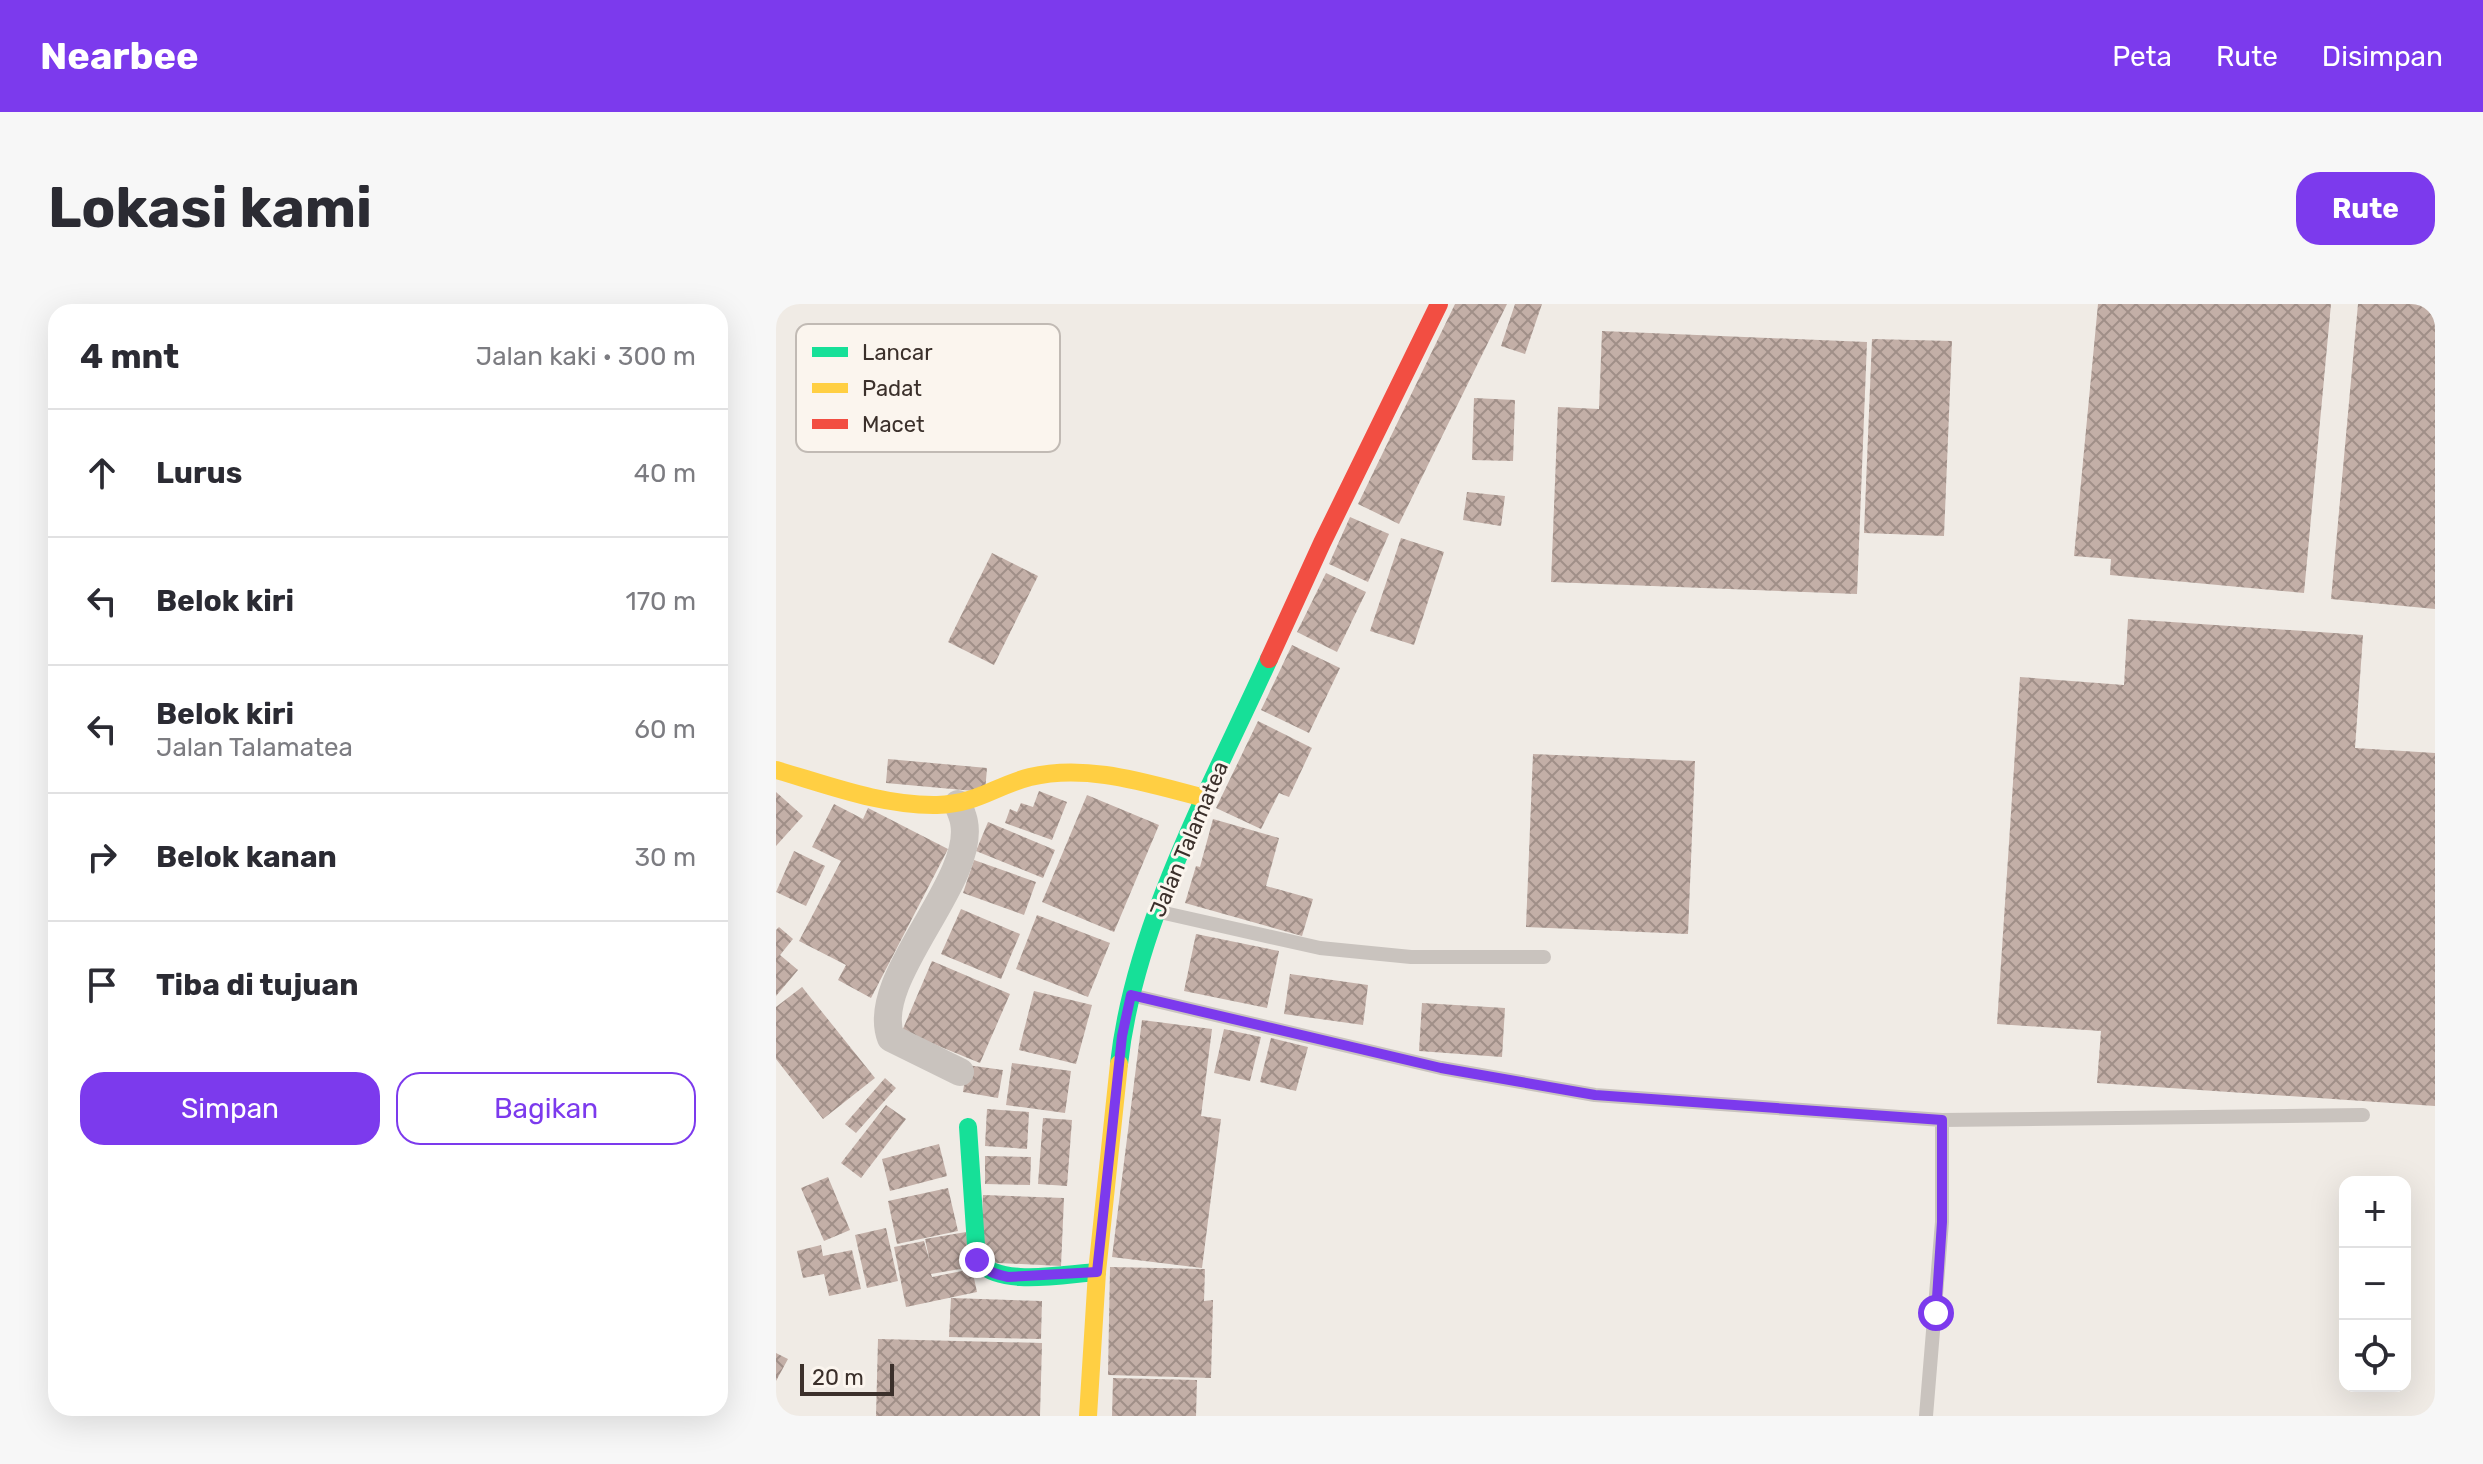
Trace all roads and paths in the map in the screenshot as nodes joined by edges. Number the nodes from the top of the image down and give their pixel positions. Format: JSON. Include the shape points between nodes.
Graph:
{"nodes":[{"id":1,"x":1439,"y":304,"type":"edge"},
{"id":2,"x":776,"y":770,"type":"edge"},
{"id":3,"x":1205,"y":798,"type":"junction"},
{"id":4,"x":958,"y":804,"type":"junction"},
{"id":5,"x":1155,"y":911,"type":"junction"},
{"id":6,"x":1544,"y":957,"type":"dead end"},
{"id":7,"x":1131,"y":995,"type":"junction"},
{"id":8,"x":960,"y":1072,"type":"dead end"},
{"id":9,"x":2363,"y":1115,"type":"dead end"},
{"id":10,"x":1942,"y":1120,"type":"junction"},
{"id":11,"x":968,"y":1127,"type":"dead end"},
{"id":12,"x":1097,"y":1272,"type":"junction"},
{"id":13,"x":1088,"y":1416,"type":"edge"},
{"id":14,"x":1926,"y":1416,"type":"edge"}],
"edges":[{"from":1,"to":3,"type":"street","name":"Jalan Talamatea"},
{"from":2,"to":4,"type":"street","via":[[884,800]]},
{"from":3,"to":4,"type":"street","via":[[1110,776],[1061,773],[1031,777]]},
{"from":3,"to":5,"type":"street","name":"Jalan Talamatea"},
{"from":4,"to":8,"type":"street","via":[[965,823],[959,862],[910,955],[886,1026],[891,1038]]},
{"from":5,"to":6,"type":"lane","via":[[1320,948],[1411,957]]},
{"from":5,"to":7,"type":"street","name":"Jalan Talamatea"},
{"from":7,"to":10,"type":"lane","via":[[1441,1068],[1595,1095]]},
{"from":7,"to":12,"type":"street","name":"Jalan Talamatea"},
{"from":9,"to":10,"type":"lane"},
{"from":10,"to":14,"type":"lane","via":[[1942,1222]]},
{"from":11,"to":12,"type":"street","via":[[977,1260],[984,1269],[1008,1277]]},
{"from":12,"to":13,"type":"street","name":"Jalan Talamatea"}]}
